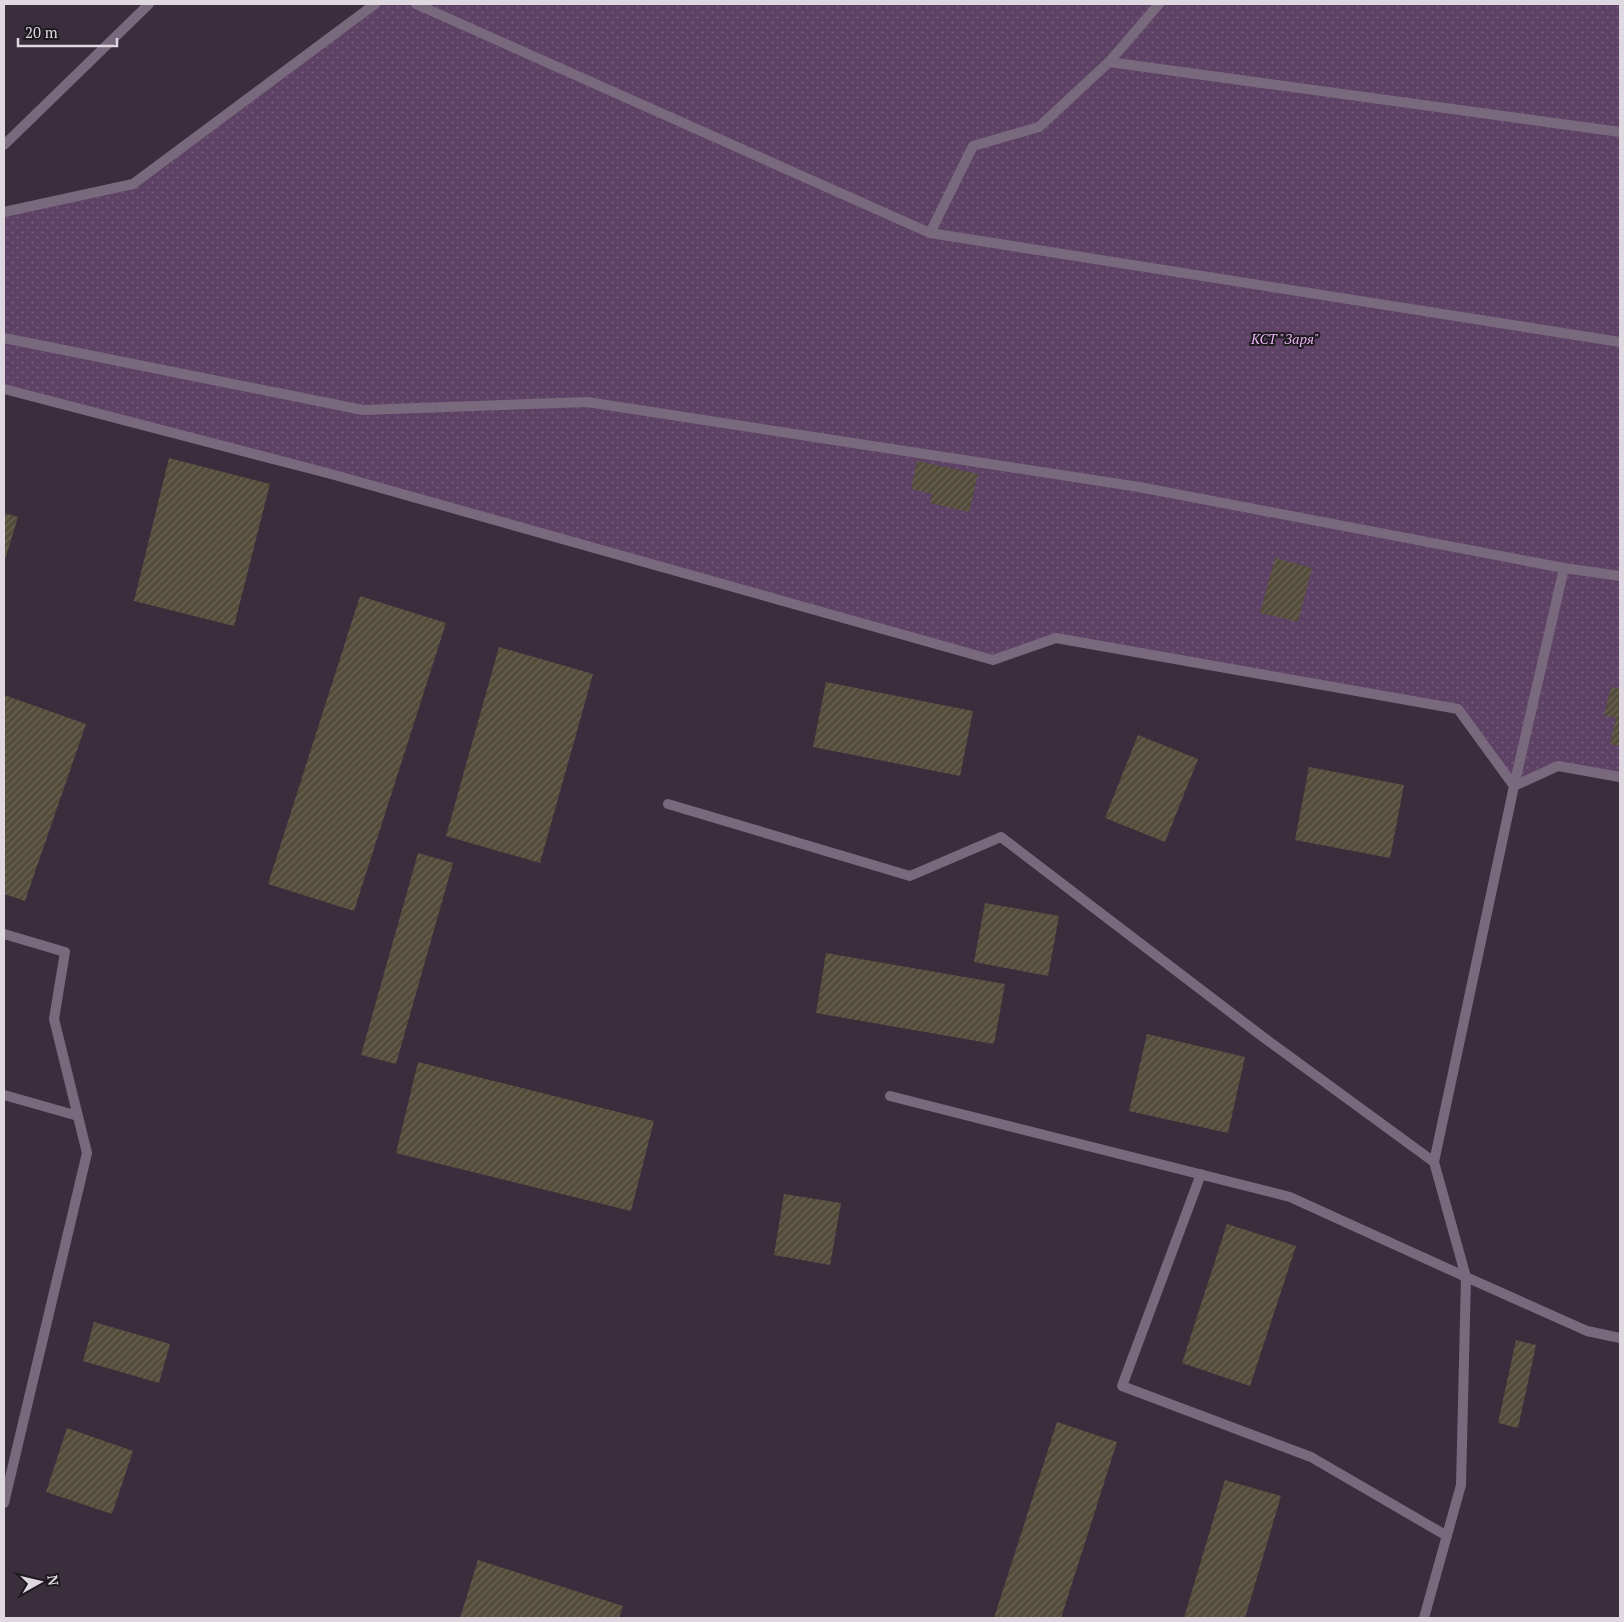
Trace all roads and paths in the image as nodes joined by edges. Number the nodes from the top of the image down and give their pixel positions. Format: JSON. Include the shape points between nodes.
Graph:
{"nodes":[{"id":1,"x":149,"y":4,"type":"edge"},
{"id":2,"x":375,"y":4,"type":"edge"},
{"id":3,"x":416,"y":4,"type":"edge"},
{"id":4,"x":1159,"y":4,"type":"edge"},
{"id":5,"x":1109,"y":62,"type":"junction"},
{"id":6,"x":1620,"y":132,"type":"edge"},
{"id":7,"x":4,"y":145,"type":"edge"},
{"id":8,"x":4,"y":212,"type":"edge"},
{"id":9,"x":930,"y":233,"type":"junction"},
{"id":10,"x":4,"y":338,"type":"edge"},
{"id":11,"x":1620,"y":342,"type":"edge"},
{"id":12,"x":4,"y":390,"type":"edge"},
{"id":13,"x":1564,"y":568,"type":"junction"},
{"id":14,"x":1620,"y":576,"type":"edge"},
{"id":15,"x":1620,"y":777,"type":"edge"},
{"id":16,"x":1514,"y":786,"type":"junction"},
{"id":17,"x":668,"y":804,"type":"dead end"},
{"id":18,"x":4,"y":934,"type":"edge"},
{"id":19,"x":4,"y":1095,"type":"edge"},
{"id":20,"x":890,"y":1096,"type":"dead end"},
{"id":21,"x":78,"y":1116,"type":"junction"},
{"id":22,"x":1434,"y":1162,"type":"junction"},
{"id":23,"x":1201,"y":1174,"type":"junction"},
{"id":24,"x":1466,"y":1277,"type":"junction"},
{"id":25,"x":1620,"y":1338,"type":"edge"},
{"id":26,"x":4,"y":1504,"type":"edge"},
{"id":27,"x":1447,"y":1536,"type":"junction"},
{"id":28,"x":1424,"y":1618,"type":"edge"}],
"edges":[{"from":1,"to":7,"type":"lane"},
{"from":2,"to":8,"type":"lane","via":[[133,184]]},
{"from":3,"to":9,"type":"lane"},
{"from":4,"to":5,"type":"lane"},
{"from":5,"to":6,"type":"lane"},
{"from":5,"to":9,"type":"lane","via":[[1039,127],[973,146]]},
{"from":9,"to":11,"type":"lane"},
{"from":10,"to":13,"type":"lane","via":[[363,410],[587,402],[1139,487]]},
{"from":12,"to":16,"type":"lane","via":[[331,474],[993,660],[1056,638],[1458,708]]},
{"from":13,"to":14,"type":"lane"},
{"from":13,"to":16,"type":"lane"},
{"from":15,"to":16,"type":"lane","via":[[1558,766]]},
{"from":16,"to":22,"type":"lane"},
{"from":17,"to":22,"type":"lane","via":[[910,876],[1001,837],[1263,1037]]},
{"from":18,"to":21,"type":"lane","via":[[64,952],[54,1019]]},
{"from":19,"to":21,"type":"lane"},
{"from":20,"to":23,"type":"lane"},
{"from":21,"to":26,"type":"lane","via":[[87,1153]]},
{"from":22,"to":24,"type":"lane"},
{"from":23,"to":24,"type":"lane","via":[[1290,1197]]},
{"from":23,"to":27,"type":"lane","via":[[1122,1386],[1311,1458]]},
{"from":24,"to":25,"type":"lane","via":[[1587,1331]]},
{"from":24,"to":27,"type":"lane","via":[[1461,1484]]},
{"from":27,"to":28,"type":"lane"}]}
